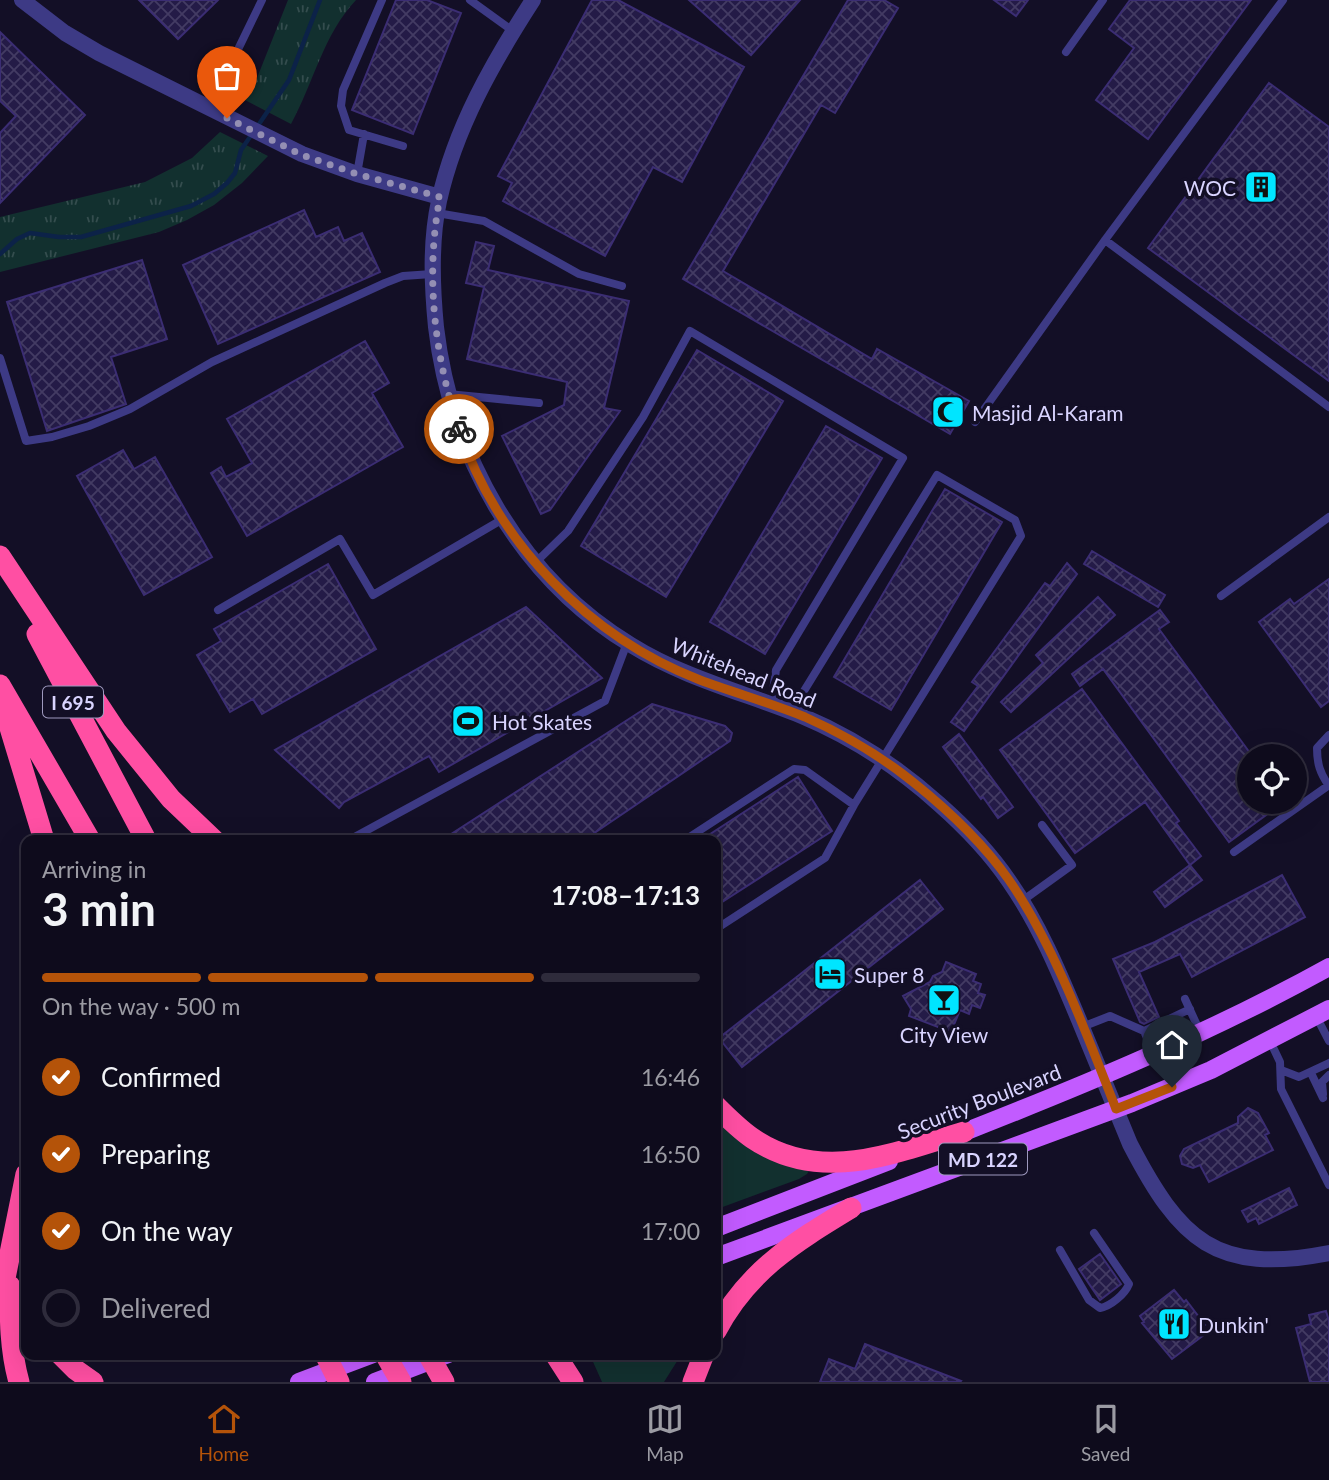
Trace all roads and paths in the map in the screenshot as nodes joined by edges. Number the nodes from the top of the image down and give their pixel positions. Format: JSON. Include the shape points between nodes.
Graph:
{"nodes":[{"id":1,"x":22,"y":0,"type":"edge"},
{"id":2,"x":262,"y":0,"type":"edge"},
{"id":3,"x":382,"y":0,"type":"edge"},
{"id":4,"x":470,"y":0,"type":"edge"},
{"id":5,"x":533,"y":0,"type":"edge"},
{"id":6,"x":1103,"y":0,"type":"edge"},
{"id":7,"x":1283,"y":0,"type":"edge"},
{"id":8,"x":513,"y":31,"type":"junction"},
{"id":9,"x":1066,"y":52,"type":"dead end"},
{"id":10,"x":209,"y":109,"type":"junction"},
{"id":11,"x":364,"y":134,"type":"junction"},
{"id":12,"x":403,"y":146,"type":"dead end"},
{"id":13,"x":357,"y":174,"type":"junction"},
{"id":14,"x":438,"y":205,"type":"junction"},
{"id":15,"x":1105,"y":240,"type":"junction"},
{"id":16,"x":432,"y":274,"type":"junction"},
{"id":17,"x":622,"y":286,"type":"dead end"},
{"id":18,"x":0,"y":358,"type":"edge"},
{"id":19,"x":448,"y":394,"type":"junction"},
{"id":20,"x":538,"y":403,"type":"dead end"},
{"id":21,"x":1329,"y":407,"type":"edge"},
{"id":22,"x":975,"y":422,"type":"dead end"},
{"id":23,"x":1329,"y":517,"type":"edge"},
{"id":24,"x":503,"y":519,"type":"junction"},
{"id":25,"x":0,"y":556,"type":"edge"},
{"id":26,"x":0,"y":563,"type":"edge"},
{"id":27,"x":535,"y":563,"type":"junction"},
{"id":28,"x":1221,"y":596,"type":"dead end"},
{"id":29,"x":218,"y":610,"type":"dead end"},
{"id":30,"x":628,"y":643,"type":"junction"},
{"id":31,"x":0,"y":685,"type":"edge"},
{"id":32,"x":0,"y":693,"type":"edge"},
{"id":33,"x":771,"y":705,"type":"junction"},
{"id":34,"x":791,"y":712,"type":"junction"},
{"id":35,"x":1329,"y":735,"type":"edge"},
{"id":36,"x":883,"y":760,"type":"junction"},
{"id":37,"x":1329,"y":786,"type":"edge"},
{"id":38,"x":854,"y":805,"type":"junction"},
{"id":39,"x":1042,"y":825,"type":"dead end"},
{"id":40,"x":43,"y":835,"type":"edge"},
{"id":41,"x":87,"y":835,"type":"edge"},
{"id":42,"x":143,"y":835,"type":"edge"},
{"id":43,"x":209,"y":835,"type":"edge"},
{"id":44,"x":358,"y":835,"type":"edge"},
{"id":45,"x":693,"y":835,"type":"edge"},
{"id":46,"x":1234,"y":852,"type":"dead end"},
{"id":47,"x":1022,"y":901,"type":"junction"},
{"id":48,"x":721,"y":926,"type":"edge"},
{"id":49,"x":1329,"y":967,"type":"edge"},
{"id":50,"x":1185,"y":999,"type":"dead end"},
{"id":51,"x":1190,"y":1009,"type":"junction"},
{"id":52,"x":1322,"y":1013,"type":"edge"},
{"id":53,"x":1082,"y":1027,"type":"junction"},
{"id":54,"x":1144,"y":1031,"type":"junction"},
{"id":55,"x":1202,"y":1034,"type":"junction"},
{"id":56,"x":1270,"y":1041,"type":"junction"},
{"id":57,"x":1329,"y":1041,"type":"edge"},
{"id":58,"x":1154,"y":1055,"type":"junction"},
{"id":59,"x":1329,"y":1063,"type":"edge"},
{"id":60,"x":1281,"y":1070,"type":"junction"},
{"id":61,"x":1311,"y":1073,"type":"junction"},
{"id":62,"x":1329,"y":1076,"type":"edge"},
{"id":63,"x":1103,"y":1077,"type":"junction"},
{"id":64,"x":1116,"y":1109,"type":"junction"},
{"id":65,"x":721,"y":1110,"type":"edge"},
{"id":66,"x":964,"y":1132,"type":"junction"},
{"id":67,"x":1329,"y":1185,"type":"edge"},
{"id":68,"x":21,"y":1200,"type":"edge"},
{"id":69,"x":851,"y":1208,"type":"junction"},
{"id":70,"x":721,"y":1226,"type":"edge"},
{"id":71,"x":1094,"y":1233,"type":"dead end"},
{"id":72,"x":1060,"y":1250,"type":"dead end"},
{"id":73,"x":1329,"y":1253,"type":"edge"},
{"id":74,"x":721,"y":1255,"type":"edge"},
{"id":75,"x":10,"y":1256,"type":"junction"},
{"id":76,"x":0,"y":1303,"type":"edge"},
{"id":77,"x":721,"y":1323,"type":"edge"},
{"id":78,"x":66,"y":1360,"type":"edge"},
{"id":79,"x":328,"y":1360,"type":"edge"},
{"id":80,"x":357,"y":1360,"type":"edge"},
{"id":81,"x":388,"y":1360,"type":"edge"},
{"id":82,"x":431,"y":1360,"type":"edge"},
{"id":83,"x":432,"y":1360,"type":"edge"},
{"id":84,"x":559,"y":1360,"type":"edge"},
{"id":85,"x":702,"y":1360,"type":"edge"},
{"id":86,"x":19,"y":1382,"type":"edge"},
{"id":87,"x":93,"y":1382,"type":"edge"},
{"id":88,"x":299,"y":1382,"type":"edge"},
{"id":89,"x":339,"y":1382,"type":"edge"},
{"id":90,"x":375,"y":1382,"type":"edge"},
{"id":91,"x":401,"y":1382,"type":"edge"},
{"id":92,"x":444,"y":1382,"type":"edge"},
{"id":93,"x":573,"y":1382,"type":"edge"},
{"id":94,"x":693,"y":1382,"type":"edge"}],
"edges":[{"from":1,"to":10,"type":"street","via":[[65,33]]},
{"from":2,"to":10,"type":"lane"},
{"from":3,"to":11,"type":"lane","via":[[343,90],[341,106],[349,130]]},
{"from":4,"to":8,"type":"lane"},
{"from":5,"to":8,"type":"street","name":"Whitehead Road"},
{"from":6,"to":9,"type":"lane"},
{"from":7,"to":15,"type":"lane"},
{"from":8,"to":14,"type":"street","name":"Whitehead Road","via":[[467,117]]},
{"from":10,"to":13,"type":"street","via":[[302,155]]},
{"from":11,"to":12,"type":"lane"},
{"from":11,"to":13,"type":"lane"},
{"from":13,"to":14,"type":"street"},
{"from":14,"to":16,"type":"street","name":"Whitehead Road"},
{"from":14,"to":17,"type":"lane","via":[[484,221],[579,274]]},
{"from":15,"to":21,"type":"lane"},
{"from":15,"to":22,"type":"lane"},
{"from":16,"to":18,"type":"lane","via":[[402,275],[212,362],[130,409],[52,437],[26,441]]},
{"from":16,"to":19,"type":"street","name":"Whitehead Road"},
{"from":19,"to":20,"type":"lane"},
{"from":19,"to":24,"type":"street","name":"Whitehead Road","via":[[464,444]]},
{"from":23,"to":28,"type":"lane"},
{"from":24,"to":27,"type":"street","name":"Whitehead Road"},
{"from":24,"to":29,"type":"lane","via":[[373,595],[341,539]]},
{"from":25,"to":43,"type":"highway","via":[[116,731],[171,799]]},
{"from":26,"to":42,"type":"highway","number":"I 695"},
{"from":27,"to":30,"type":"street","name":"Whitehead Road","via":[[576,604]]},
{"from":27,"to":33,"type":"lane","via":[[568,531],[643,417],[690,331],[903,458],[776,670]]},
{"from":30,"to":33,"type":"street","name":"Whitehead Road","via":[[699,679]]},
{"from":30,"to":44,"type":"lane","via":[[605,701]]},
{"from":31,"to":41,"type":"highway","number":"I 695"},
{"from":32,"to":40,"type":"highway"},
{"from":33,"to":34,"type":"street","name":"Whitehead Road"},
{"from":34,"to":36,"type":"street","name":"Whitehead Road"},
{"from":34,"to":36,"type":"lane","via":[[937,475],[1015,520],[1021,536]]},
{"from":35,"to":37,"type":"lane","via":[[1317,748],[1319,770]]},
{"from":36,"to":38,"type":"lane"},
{"from":36,"to":47,"type":"street","name":"Whitehead Road","via":[[963,827]]},
{"from":37,"to":46,"type":"lane"},
{"from":38,"to":45,"type":"lane","via":[[805,770],[794,769]]},
{"from":38,"to":48,"type":"lane","via":[[825,858]]},
{"from":39,"to":47,"type":"lane","via":[[1072,865]]},
{"from":47,"to":53,"type":"street","name":"Whitehead Road"},
{"from":49,"to":55,"type":"main road","name":"Security Boulevard","number":"MD 122"},
{"from":50,"to":51,"type":"lane"},
{"from":51,"to":54,"type":"lane"},
{"from":51,"to":55,"type":"lane"},
{"from":52,"to":56,"type":"main road","number":"MD 122"},
{"from":52,"to":57,"type":"lane"},
{"from":53,"to":54,"type":"lane","via":[[1110,1016]]},
{"from":53,"to":63,"type":"street","name":"Whitehead Road"},
{"from":54,"to":58,"type":"lane"},
{"from":55,"to":58,"type":"main road","name":"Security Boulevard","number":"MD 122"},
{"from":56,"to":60,"type":"lane"},
{"from":56,"to":64,"type":"main road","number":"MD 122"},
{"from":58,"to":63,"type":"main road","name":"Security Boulevard","number":"MD 122"},
{"from":59,"to":61,"type":"lane"},
{"from":60,"to":61,"type":"lane","via":[[1299,1077]]},
{"from":60,"to":67,"type":"lane","via":[[1281,1089]]},
{"from":61,"to":62,"type":"lane","via":[[1323,1098],[1322,1082]]},
{"from":63,"to":64,"type":"street","name":"Whitehead Road"},
{"from":63,"to":66,"type":"main road","name":"Security Boulevard","number":"MD 122"},
{"from":64,"to":69,"type":"main road","number":"MD 122"},
{"from":64,"to":73,"type":"street","name":"Whitehead Road","via":[[1140,1163],[1166,1205],[1209,1246],[1266,1260]]},
{"from":65,"to":66,"type":"highway","via":[[775,1151],[825,1164],[878,1157]]},
{"from":66,"to":70,"type":"main road","name":"Security Boulevard","number":"MD 122"},
{"from":68,"to":75,"type":"highway"},
{"from":69,"to":74,"type":"main road","number":"MD 122"},
{"from":69,"to":77,"type":"highway","via":[[762,1268]]},
{"from":71,"to":72,"type":"lane","via":[[1129,1284],[1127,1291],[1105,1307],[1089,1300]]},
{"from":75,"to":76,"type":"highway"},
{"from":75,"to":86,"type":"highway","via":[[10,1326]]},
{"from":78,"to":87,"type":"highway"},
{"from":79,"to":89,"type":"highway","bridge":true},
{"from":80,"to":88,"type":"main road"},
{"from":81,"to":91,"type":"highway","bridge":true},
{"from":82,"to":92,"type":"highway","bridge":true},
{"from":83,"to":90,"type":"main road"},
{"from":84,"to":93,"type":"highway"},
{"from":85,"to":94,"type":"highway"}]}
